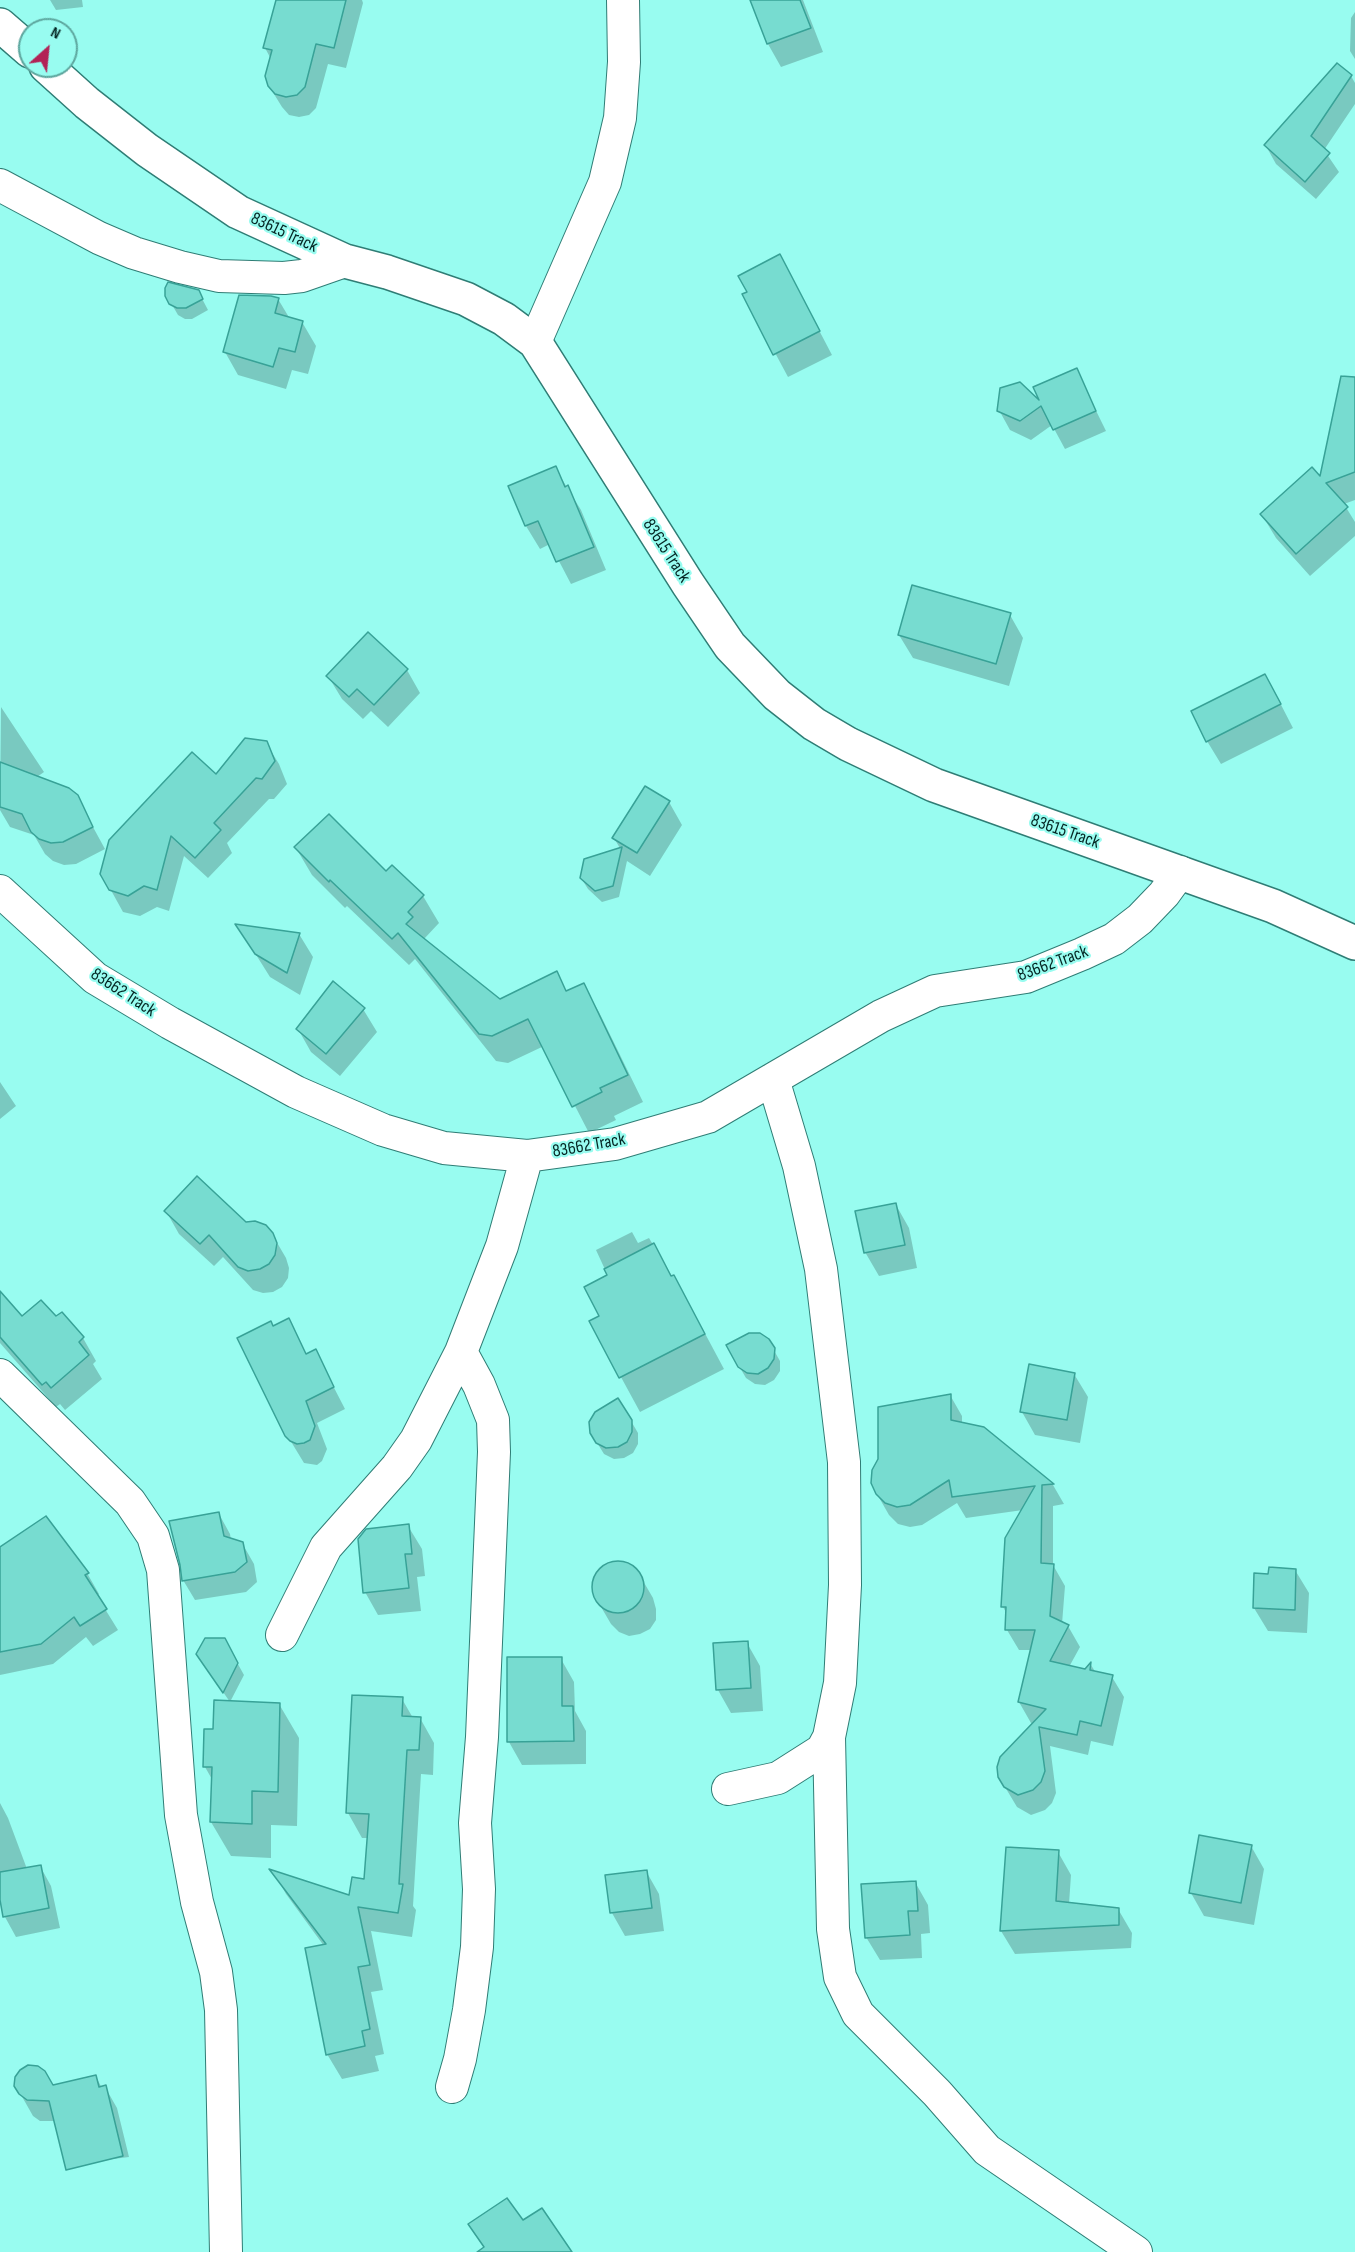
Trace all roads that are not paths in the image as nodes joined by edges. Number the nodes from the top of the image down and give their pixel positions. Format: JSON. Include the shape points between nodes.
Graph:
{"nodes":[{"id":1,"x":623,"y":0,"type":"edge"},
{"id":2,"x":0,"y":25,"type":"edge"},
{"id":3,"x":18,"y":41,"type":"edge"},
{"id":4,"x":59,"y":78,"type":"edge"},
{"id":5,"x":0,"y":184,"type":"edge"},
{"id":6,"x":345,"y":261,"type":"junction"},
{"id":7,"x":535,"y":342,"type":"junction"},
{"id":8,"x":1180,"y":872,"type":"junction"},
{"id":9,"x":0,"y":891,"type":"edge"},
{"id":10,"x":1355,"y":943,"type":"edge"},
{"id":11,"x":773,"y":1079,"type":"junction"},
{"id":12,"x":527,"y":1156,"type":"junction"},
{"id":13,"x":461,"y":1352,"type":"junction"},
{"id":14,"x":0,"y":1375,"type":"edge"},
{"id":15,"x":282,"y":1635,"type":"dead end"},
{"id":16,"x":829,"y":1737,"type":"junction"},
{"id":17,"x":728,"y":1789,"type":"dead end"},
{"id":18,"x":452,"y":2087,"type":"dead end"},
{"id":19,"x":226,"y":2252,"type":"edge"},
{"id":20,"x":1136,"y":2252,"type":"edge"}],
"edges":[{"from":1,"to":7,"type":"street","via":[[620,118],[604,182]]},
{"from":2,"to":3,"type":"street"},
{"from":4,"to":6,"type":"street","name":"83615 Track","via":[[147,150],[238,212]]},
{"from":5,"to":6,"type":"street","via":[[134,253],[219,276],[302,276]]},
{"from":6,"to":7,"type":"street","name":"83615 Track","via":[[466,298]]},
{"from":7,"to":8,"type":"street","name":"83615 Track","via":[[706,611],[730,646],[777,695],[814,724],[934,785]]},
{"from":8,"to":10,"type":"street","name":"83615 Track","via":[[1273,906]]},
{"from":8,"to":11,"type":"street","name":"83662 Track","via":[[1140,919],[1114,939],[1026,977],[935,991],[881,1016]]},
{"from":9,"to":12,"type":"street","name":"83662 Track","via":[[95,978],[296,1092],[383,1130],[444,1148]]},
{"from":11,"to":12,"type":"street","name":"83662 Track","via":[[708,1117],[615,1144]]},
{"from":11,"to":16,"type":"street","via":[[799,1166],[821,1269],[844,1462],[845,1585],[840,1683]]},
{"from":12,"to":13,"type":"street","via":[[502,1246]]},
{"from":13,"to":15,"type":"street","via":[[416,1440],[326,1547]]},
{"from":13,"to":18,"type":"street","via":[[493,1420],[494,1452],[475,1823],[477,1947],[469,2010]]},
{"from":14,"to":19,"type":"street","via":[[130,1502],[153,1536],[163,1570],[181,1815],[197,1902],[216,1972],[220,2010]]},
{"from":16,"to":17,"type":"street","via":[[822,1750],[778,1778]]},
{"from":16,"to":20,"type":"street","via":[[833,1929],[840,1977],[858,2014],[987,2150]]}]}
